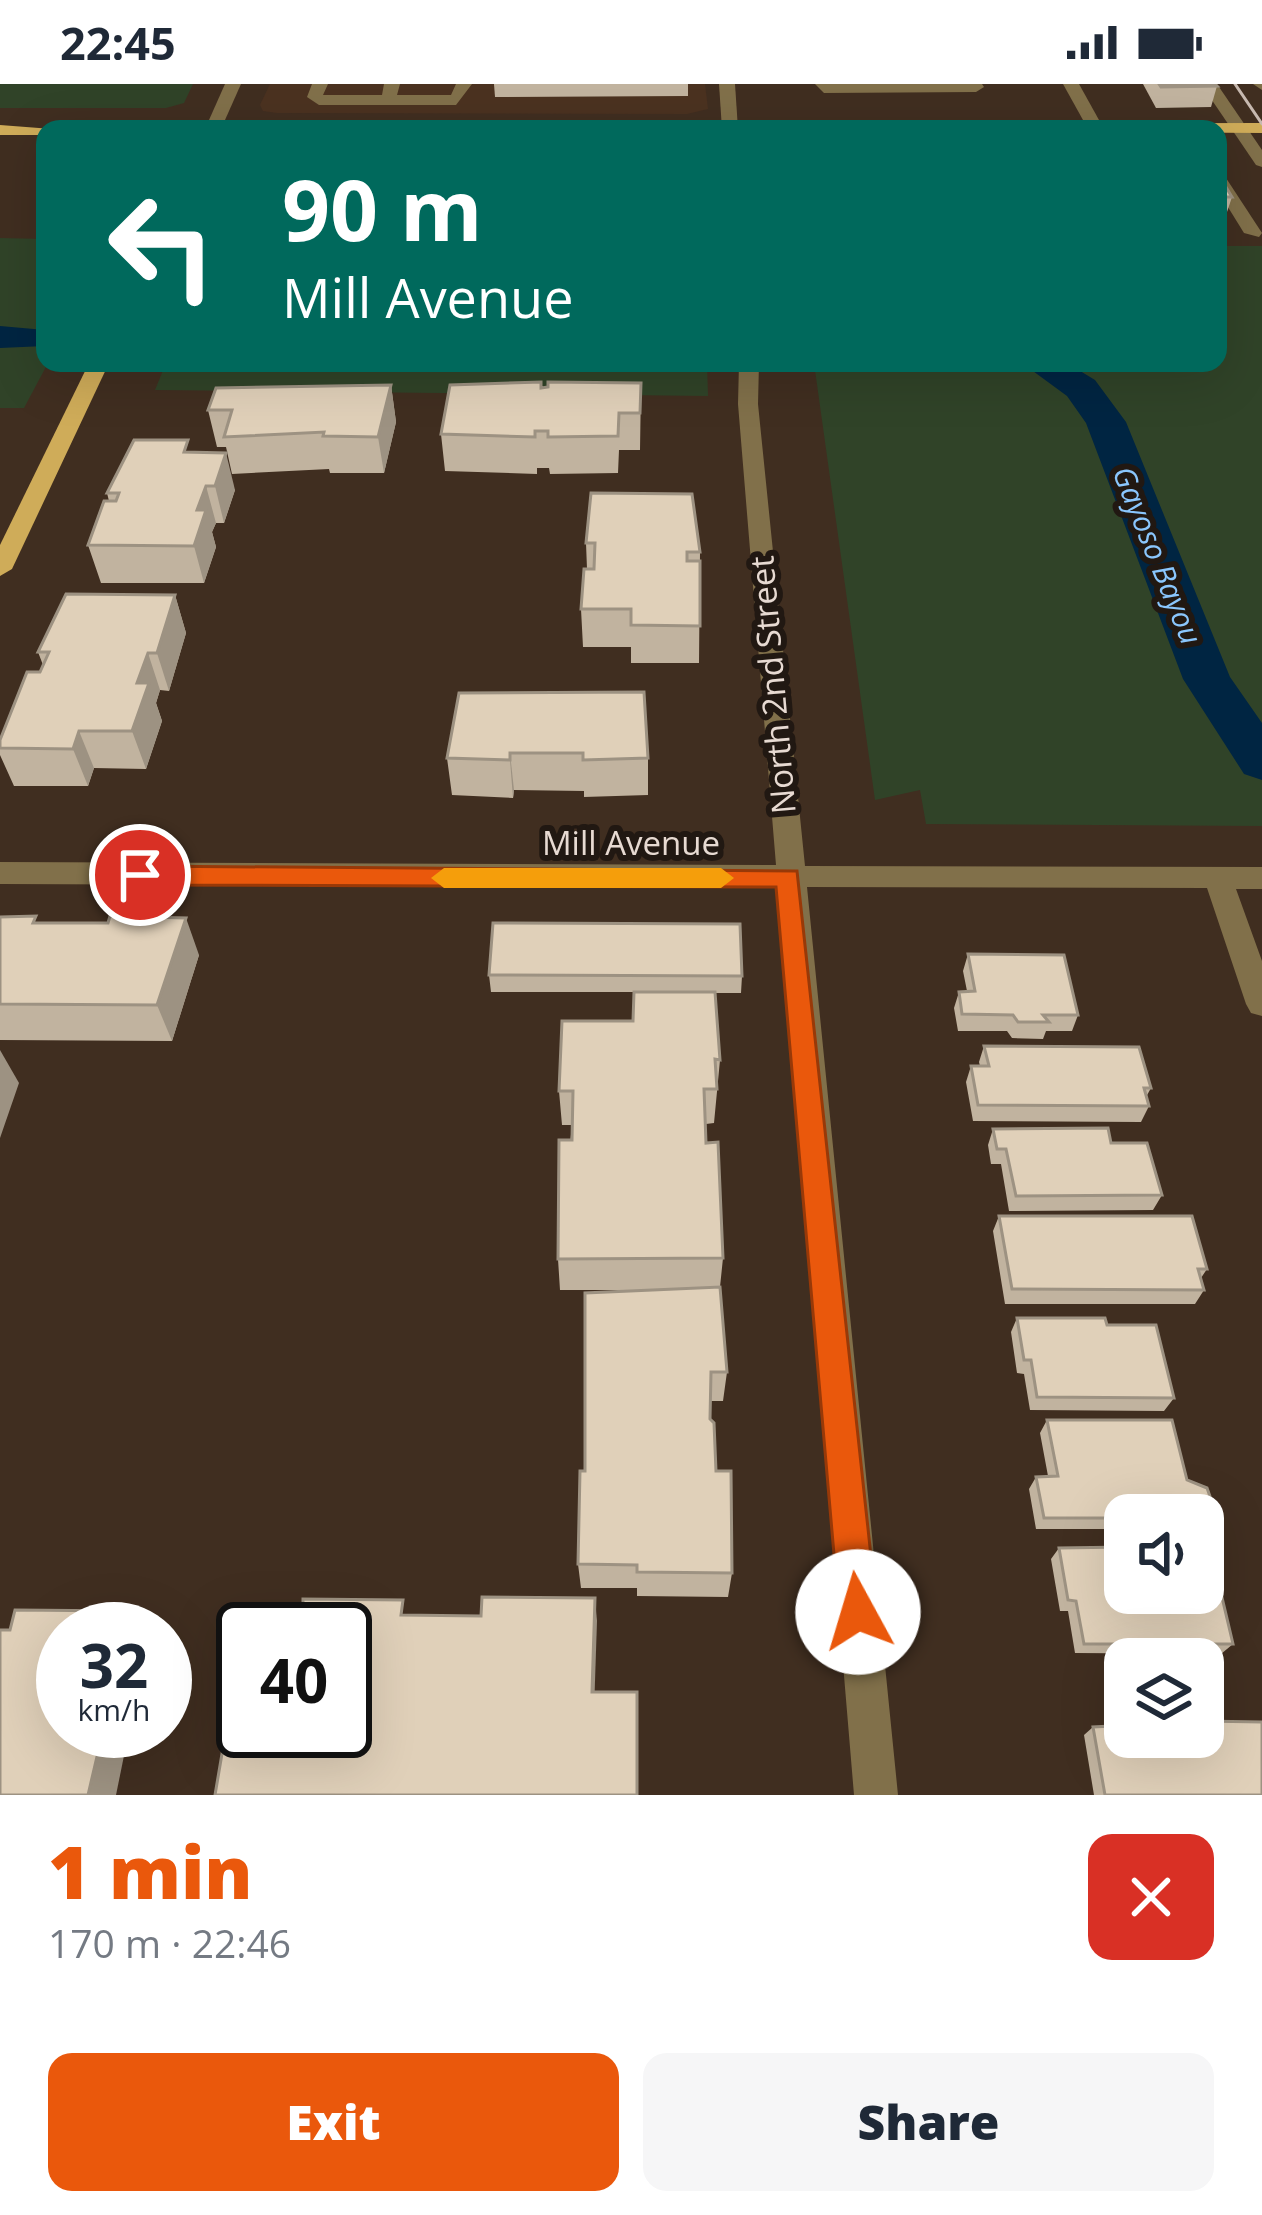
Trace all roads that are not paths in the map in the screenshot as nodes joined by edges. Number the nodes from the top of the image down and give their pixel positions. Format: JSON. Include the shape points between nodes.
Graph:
{"nodes":[{"id":1,"x":233,"y":84,"type":"edge"},
{"id":2,"x":320,"y":84,"type":"edge"},
{"id":3,"x":464,"y":84,"type":"edge"},
{"id":4,"x":727,"y":84,"type":"edge"},
{"id":5,"x":824,"y":84,"type":"edge"},
{"id":6,"x":974,"y":84,"type":"edge"},
{"id":7,"x":1071,"y":84,"type":"edge"},
{"id":8,"x":1209,"y":84,"type":"edge"},
{"id":9,"x":896,"y":86,"type":"edge"},
{"id":10,"x":390,"y":92,"type":"edge"},
{"id":11,"x":217,"y":120,"type":"edge"},
{"id":12,"x":729,"y":120,"type":"edge"},
{"id":13,"x":905,"y":120,"type":"edge"},
{"id":14,"x":1091,"y":120,"type":"edge"},
{"id":15,"x":1227,"y":128,"type":"edge"},
{"id":16,"x":1240,"y":128,"type":"junction"},
{"id":17,"x":1262,"y":128,"type":"edge"},
{"id":18,"x":0,"y":130,"type":"edge"},
{"id":19,"x":36,"y":130,"type":"edge"},
{"id":20,"x":1262,"y":162,"type":"edge"},
{"id":21,"x":1227,"y":190,"type":"edge"},
{"id":22,"x":1227,"y":231,"type":"edge"},
{"id":23,"x":1258,"y":233,"type":"edge"},
{"id":24,"x":95,"y":372,"type":"edge"},
{"id":25,"x":749,"y":372,"type":"edge"},
{"id":26,"x":0,"y":569,"type":"edge"},
{"id":27,"x":0,"y":874,"type":"edge"},
{"id":28,"x":788,"y":878,"type":"junction"},
{"id":29,"x":1218,"y":878,"type":"junction"},
{"id":30,"x":1262,"y":878,"type":"edge"},
{"id":31,"x":1262,"y":1004,"type":"edge"},
{"id":32,"x":876,"y":1795,"type":"edge"}],
"edges":[{"from":1,"to":11,"type":"street"},
{"from":2,"to":10,"type":"street","via":[[320,100]]},
{"from":3,"to":10,"type":"street","via":[[456,100]]},
{"from":4,"to":12,"type":"street"},
{"from":5,"to":9,"type":"street"},
{"from":6,"to":9,"type":"street"},
{"from":7,"to":14,"type":"street"},
{"from":8,"to":16,"type":"street"},
{"from":9,"to":13,"type":"street"},
{"from":15,"to":16,"type":"main road"},
{"from":16,"to":17,"type":"main road"},
{"from":16,"to":20,"type":"street"},
{"from":18,"to":19,"type":"main road"},
{"from":21,"to":23,"type":"street"},
{"from":22,"to":23,"type":"street"},
{"from":24,"to":26,"type":"main road"},
{"from":25,"to":28,"type":"street","name":"North 2nd Street"},
{"from":27,"to":28,"type":"street","name":"Mill Avenue"},
{"from":28,"to":29,"type":"street","name":"Mill Avenue"},
{"from":28,"to":32,"type":"street","name":"North 2nd Street"},
{"from":29,"to":30,"type":"street","name":"Mill Avenue"},
{"from":29,"to":31,"type":"street"}]}
